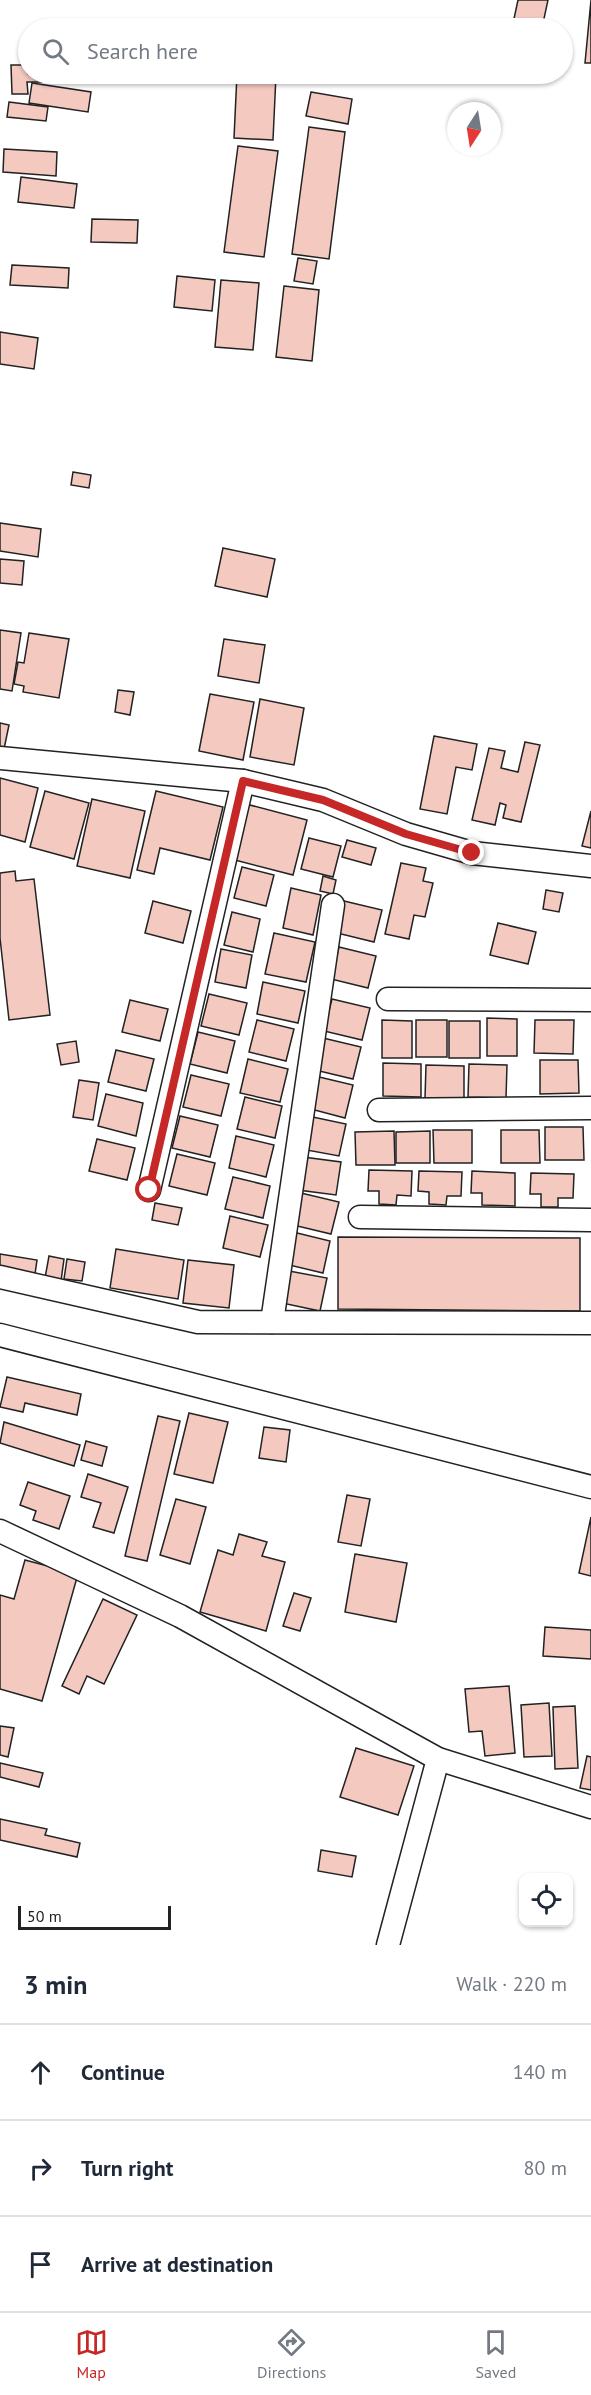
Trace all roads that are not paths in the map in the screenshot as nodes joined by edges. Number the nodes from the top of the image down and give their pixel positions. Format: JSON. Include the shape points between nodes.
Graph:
{"nodes":[{"id":1,"x":0,"y":758,"type":"edge"},
{"id":2,"x":243,"y":781,"type":"junction"},
{"id":3,"x":591,"y":866,"type":"edge"},
{"id":4,"x":333,"y":905,"type":"dead end"},
{"id":5,"x":388,"y":999,"type":"dead end"},
{"id":6,"x":591,"y":1000,"type":"edge"},
{"id":7,"x":591,"y":1108,"type":"edge"},
{"id":8,"x":379,"y":1110,"type":"dead end"},
{"id":9,"x":149,"y":1190,"type":"dead end"},
{"id":10,"x":360,"y":1217,"type":"dead end"},
{"id":11,"x":591,"y":1220,"type":"edge"},
{"id":12,"x":0,"y":1277,"type":"edge"},
{"id":13,"x":272,"y":1322,"type":"junction"},
{"id":14,"x":591,"y":1323,"type":"edge"},
{"id":15,"x":0,"y":1335,"type":"edge"},
{"id":16,"x":591,"y":1487,"type":"edge"},
{"id":17,"x":0,"y":1531,"type":"edge"},
{"id":18,"x":438,"y":1759,"type":"junction"},
{"id":19,"x":591,"y":1807,"type":"edge"},
{"id":20,"x":388,"y":1945,"type":"edge"}],
"edges":[{"from":1,"to":2,"type":"street"},
{"from":2,"to":3,"type":"street","via":[[323,800],[406,834],[472,853]]},
{"from":2,"to":9,"type":"street"},
{"from":4,"to":13,"type":"street"},
{"from":5,"to":6,"type":"street"},
{"from":7,"to":8,"type":"street"},
{"from":10,"to":11,"type":"street"},
{"from":12,"to":13,"type":"street","via":[[198,1322]]},
{"from":13,"to":14,"type":"street"},
{"from":15,"to":16,"type":"street"},
{"from":17,"to":18,"type":"street","via":[[180,1616]]},
{"from":18,"to":19,"type":"street"},
{"from":18,"to":20,"type":"street"}]}
